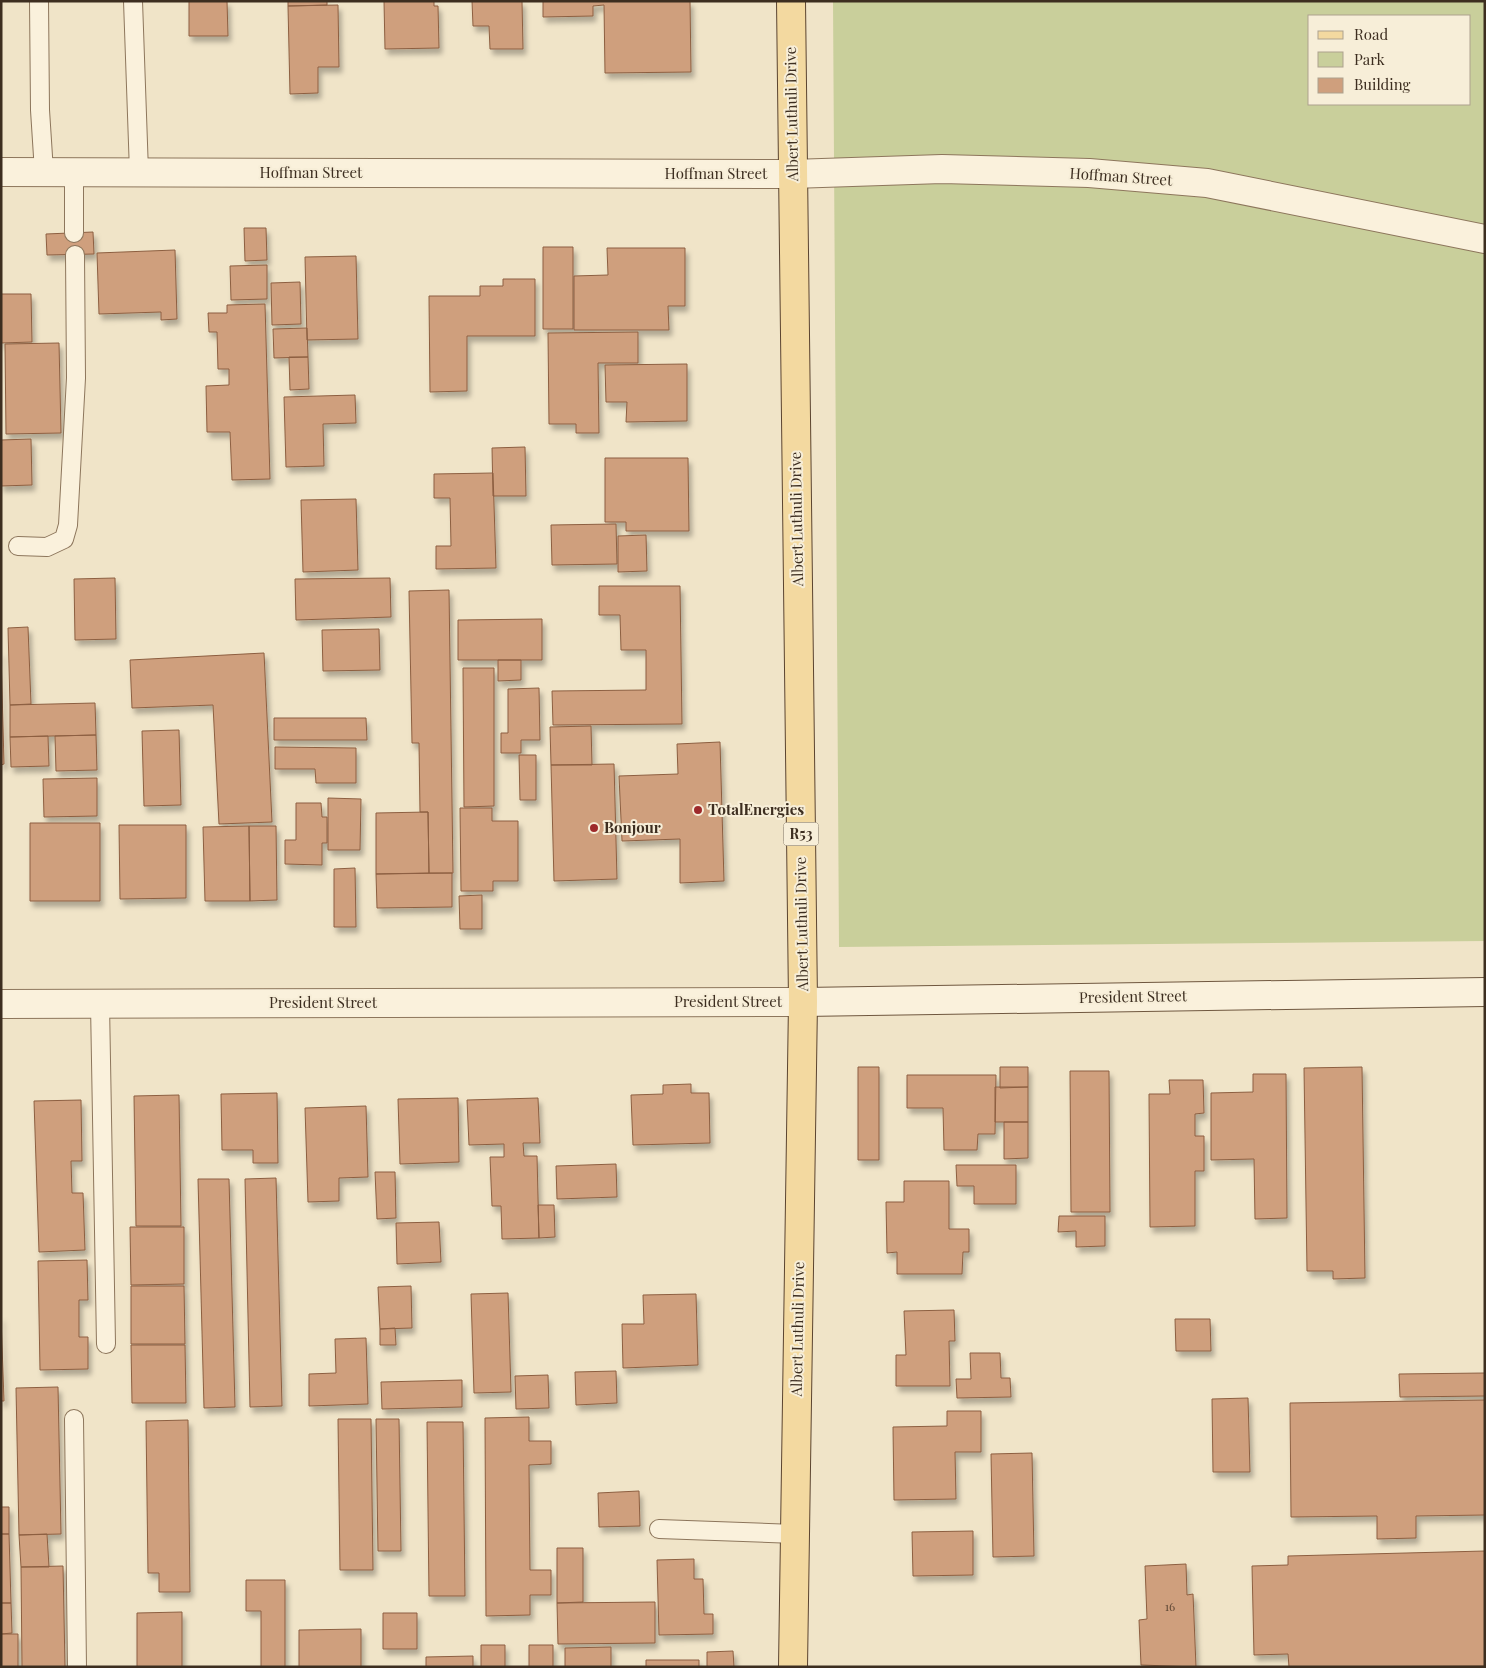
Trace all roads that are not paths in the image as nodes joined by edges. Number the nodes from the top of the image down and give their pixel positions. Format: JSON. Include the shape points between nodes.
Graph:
{"nodes":[{"id":1,"x":39,"y":1,"type":"edge"},
{"id":2,"x":134,"y":1,"type":"edge"},
{"id":3,"x":791,"y":1,"type":"edge"},
{"id":4,"x":1,"y":172,"type":"edge"},
{"id":5,"x":44,"y":172,"type":"junction"},
{"id":6,"x":74,"y":172,"type":"junction"},
{"id":7,"x":139,"y":172,"type":"junction"},
{"id":8,"x":792,"y":174,"type":"junction"},
{"id":9,"x":74,"y":233,"type":"dead end"},
{"id":10,"x":1485,"y":239,"type":"edge"},
{"id":11,"x":75,"y":255,"type":"dead end"},
{"id":12,"x":18,"y":546,"type":"dead end"},
{"id":13,"x":1485,"y":992,"type":"edge"},
{"id":14,"x":803,"y":1002,"type":"junction"},
{"id":15,"x":1,"y":1004,"type":"edge"},
{"id":16,"x":100,"y":1004,"type":"junction"},
{"id":17,"x":106,"y":1344,"type":"dead end"},
{"id":18,"x":74,"y":1419,"type":"dead end"},
{"id":19,"x":659,"y":1529,"type":"dead end"},
{"id":20,"x":795,"y":1534,"type":"junction"},
{"id":21,"x":77,"y":1667,"type":"edge"},
{"id":22,"x":793,"y":1667,"type":"edge"}],
"edges":[{"from":1,"to":5,"type":"lane"},
{"from":2,"to":7,"type":"lane"},
{"from":3,"to":8,"type":"main road","name":"Albert Luthuli Drive","number":"R53"},
{"from":4,"to":5,"type":"street","name":"Hoffman Street"},
{"from":5,"to":6,"type":"street","name":"Hoffman Street"},
{"from":6,"to":7,"type":"street","name":"Hoffman Street"},
{"from":6,"to":9,"type":"lane"},
{"from":7,"to":8,"type":"street","name":"Hoffman Street"},
{"from":8,"to":10,"type":"street","name":"Hoffman Street","via":[[942,170],[1089,173],[1207,183]]},
{"from":8,"to":14,"type":"main road","name":"Albert Luthuli Drive","number":"R53"},
{"from":11,"to":12,"type":"lane","via":[[76,378],[68,525],[64,540],[46,547]]},
{"from":13,"to":14,"type":"street","name":"President Street"},
{"from":14,"to":16,"type":"street","name":"President Street"},
{"from":14,"to":20,"type":"main road","name":"Albert Luthuli Drive","number":"R53"},
{"from":15,"to":16,"type":"street","name":"President Street"},
{"from":16,"to":17,"type":"lane"},
{"from":18,"to":21,"type":"lane"},
{"from":19,"to":20,"type":"lane"},
{"from":20,"to":22,"type":"main road","name":"Albert Luthuli Drive","number":"R53"}]}
